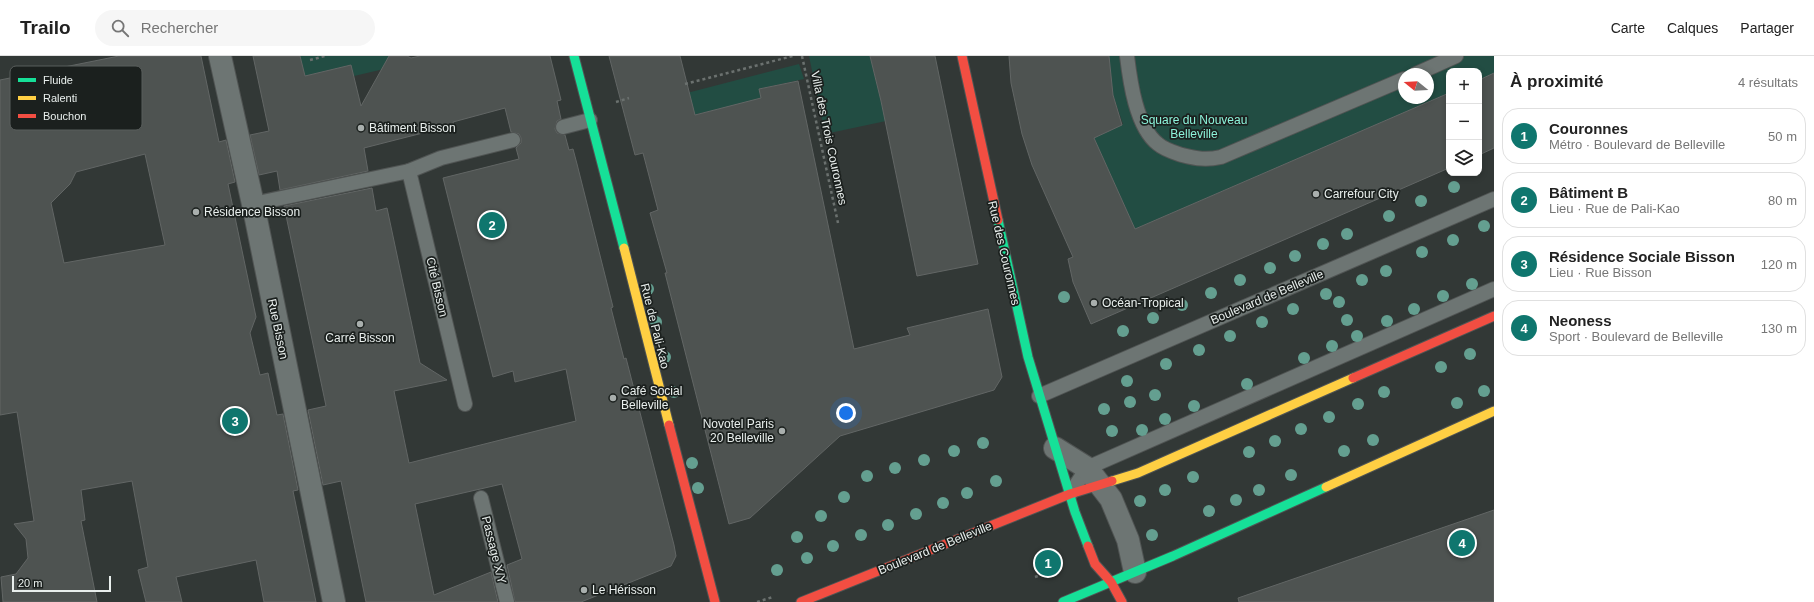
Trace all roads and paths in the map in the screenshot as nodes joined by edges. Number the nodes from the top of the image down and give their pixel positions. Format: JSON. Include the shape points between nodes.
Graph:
{"nodes":[{"id":1,"x":220,"y":56,"type":"edge"},
{"id":2,"x":325,"y":56,"type":"edge"},
{"id":3,"x":574,"y":56,"type":"edge"},
{"id":4,"x":793,"y":56,"type":"edge"},
{"id":5,"x":802,"y":56,"type":"edge"},
{"id":6,"x":962,"y":56,"type":"edge"},
{"id":7,"x":1127,"y":56,"type":"edge"},
{"id":8,"x":1456,"y":56,"type":"edge"},
{"id":9,"x":310,"y":60,"type":"dead end"},
{"id":10,"x":1429,"y":68,"type":"edge"},
{"id":11,"x":1398,"y":82,"type":"edge"},
{"id":12,"x":685,"y":84,"type":"dead end"},
{"id":13,"x":629,"y":98,"type":"dead end"},
{"id":14,"x":615,"y":102,"type":"dead end"},
{"id":15,"x":590,"y":120,"type":"junction"},
{"id":16,"x":563,"y":127,"type":"dead end"},
{"id":17,"x":514,"y":140,"type":"dead end"},
{"id":18,"x":409,"y":171,"type":"junction"},
{"id":19,"x":1494,"y":199,"type":"edge"},
{"id":20,"x":253,"y":204,"type":"junction"},
{"id":21,"x":838,"y":223,"type":"dead end"},
{"id":22,"x":1494,"y":289,"type":"edge"},
{"id":23,"x":1494,"y":316,"type":"edge"},
{"id":24,"x":1039,"y":396,"type":"junction"},
{"id":25,"x":465,"y":404,"type":"dead end"},
{"id":26,"x":1494,"y":411,"type":"edge"},
{"id":27,"x":1055,"y":448,"type":"junction"},
{"id":28,"x":1087,"y":468,"type":"junction"},
{"id":29,"x":1100,"y":485,"type":"junction"},
{"id":30,"x":1070,"y":494,"type":"junction"},
{"id":31,"x":481,"y":498,"type":"dead end"},
{"id":32,"x":1060,"y":568,"type":"dead end"},
{"id":33,"x":1135,"y":572,"type":"junction"},
{"id":34,"x":1035,"y":577,"type":"dead end"},
{"id":35,"x":1110,"y":582,"type":"junction"},
{"id":36,"x":334,"y":602,"type":"edge"},
{"id":37,"x":507,"y":602,"type":"edge"},
{"id":38,"x":715,"y":602,"type":"edge"},
{"id":39,"x":801,"y":602,"type":"edge"},
{"id":40,"x":1063,"y":602,"type":"edge"},
{"id":41,"x":1122,"y":602,"type":"edge"}],
"edges":[{"from":1,"to":20,"type":"street","name":"Rue Bisson"},
{"from":2,"to":9,"type":"path"},
{"from":3,"to":15,"type":"main road","name":"Rue de Pali-Kao"},
{"from":4,"to":12,"type":"path"},
{"from":5,"to":21,"type":"path","name":"Villa des Trois Couronnes"},
{"from":6,"to":24,"type":"main road","name":"Rue des Couronnes","via":[[1028,357]]},
{"from":7,"to":11,"type":"lane","via":[[1134,103],[1156,143],[1169,151],[1205,160],[1221,157]]},
{"from":8,"to":10,"type":"lane"},
{"from":13,"to":14,"type":"path"},
{"from":15,"to":16,"type":"lane"},
{"from":15,"to":38,"type":"main road","name":"Rue de Pali-Kao"},
{"from":17,"to":18,"type":"lane","via":[[441,158]]},
{"from":18,"to":20,"type":"lane"},
{"from":18,"to":25,"type":"lane","name":"Cité Bisson"},
{"from":19,"to":24,"type":"lane","name":"Boulevard de Belleville"},
{"from":20,"to":36,"type":"street","name":"Rue Bisson"},
{"from":22,"to":28,"type":"lane"},
{"from":23,"to":29,"type":"main road","name":"Boulevard de Belleville","via":[[1138,473]]},
{"from":24,"to":27,"type":"main road","name":"Rue des Couronnes"},
{"from":26,"to":33,"type":"main road"},
{"from":27,"to":28,"type":"street"},
{"from":27,"to":30,"type":"main road","name":"Rue des Couronnes"},
{"from":28,"to":29,"type":"street"},
{"from":28,"to":30,"type":"lane"},
{"from":29,"to":30,"type":"main road","name":"Boulevard de Belleville"},
{"from":29,"to":33,"type":"street","via":[[1111,499],[1119,516],[1128,540]]},
{"from":30,"to":35,"type":"main road","name":"Rue des Couronnes","via":[[1095,564]]},
{"from":30,"to":39,"type":"main road","name":"Boulevard de Belleville"},
{"from":31,"to":37,"type":"lane","name":"Passage X/Y"},
{"from":32,"to":34,"type":"path"},
{"from":33,"to":35,"type":"main road"},
{"from":35,"to":40,"type":"main road"},
{"from":35,"to":41,"type":"main road","name":"Rue des Couronnes"}]}
